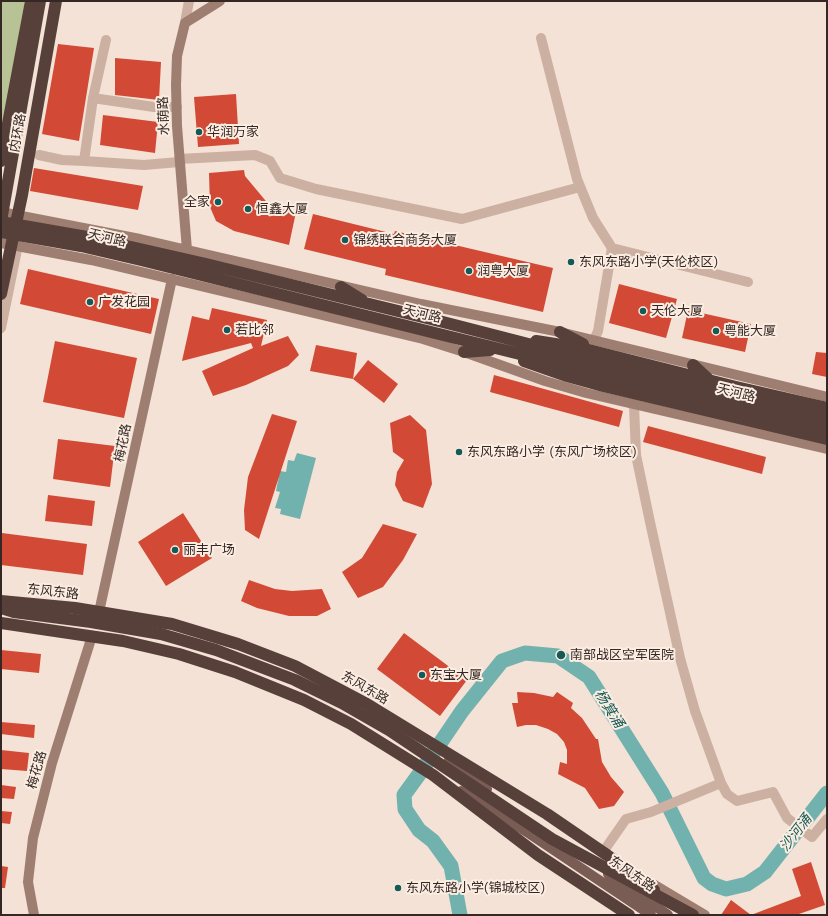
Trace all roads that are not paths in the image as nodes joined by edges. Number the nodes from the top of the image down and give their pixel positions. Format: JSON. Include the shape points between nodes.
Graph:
{"nodes":[{"id":1,"x":31,"y":1,"type":"edge"},
{"id":2,"x":40,"y":1,"type":"edge"},
{"id":3,"x":56,"y":1,"type":"edge"},
{"id":4,"x":189,"y":1,"type":"edge"},
{"id":5,"x":220,"y":1,"type":"edge"},
{"id":6,"x":185,"y":22,"type":"junction"},
{"id":7,"x":542,"y":38,"type":"dead end"},
{"id":8,"x":106,"y":40,"type":"dead end"},
{"id":9,"x":93,"y":98,"type":"junction"},
{"id":10,"x":177,"y":107,"type":"junction"},
{"id":11,"x":39,"y":155,"type":"dead end"},
{"id":12,"x":1,"y":161,"type":"edge"},
{"id":13,"x":179,"y":161,"type":"junction"},
{"id":14,"x":84,"y":162,"type":"junction"},
{"id":15,"x":580,"y":187,"type":"junction"},
{"id":16,"x":1,"y":213,"type":"edge"},
{"id":17,"x":1,"y":221,"type":"edge"},
{"id":18,"x":25,"y":226,"type":"junction"},
{"id":19,"x":3,"y":240,"type":"edge"},
{"id":20,"x":18,"y":245,"type":"junction"},
{"id":21,"x":612,"y":248,"type":"junction"},
{"id":22,"x":187,"y":250,"type":"junction"},
{"id":23,"x":206,"y":264,"type":"junction"},
{"id":24,"x":1,"y":273,"type":"edge"},
{"id":25,"x":172,"y":279,"type":"junction"},
{"id":26,"x":748,"y":282,"type":"dead end"},
{"id":27,"x":341,"y":287,"type":"junction"},
{"id":28,"x":1,"y":294,"type":"edge"},
{"id":29,"x":370,"y":305,"type":"junction"},
{"id":30,"x":1,"y":328,"type":"edge"},
{"id":31,"x":560,"y":332,"type":"junction"},
{"id":32,"x":594,"y":340,"type":"junction"},
{"id":33,"x":500,"y":344,"type":"junction"},
{"id":34,"x":464,"y":352,"type":"junction"},
{"id":35,"x":598,"y":352,"type":"junction"},
{"id":36,"x":693,"y":364,"type":"junction"},
{"id":37,"x":704,"y":390,"type":"junction"},
{"id":38,"x":635,"y":399,"type":"junction"},
{"id":39,"x":824,"y":404,"type":"edge"},
{"id":40,"x":827,"y":419,"type":"edge"},
{"id":41,"x":827,"y":429,"type":"edge"},
{"id":42,"x":810,"y":435,"type":"junction"},
{"id":43,"x":827,"y":439,"type":"edge"},
{"id":44,"x":827,"y":449,"type":"edge"},
{"id":45,"x":1,"y":601,"type":"edge"},
{"id":46,"x":1,"y":608,"type":"edge"},
{"id":47,"x":99,"y":612,"type":"junction"},
{"id":48,"x":1,"y":623,"type":"edge"},
{"id":49,"x":92,"y":636,"type":"junction"},
{"id":50,"x":442,"y":752,"type":"junction"},
{"id":51,"x":433,"y":775,"type":"junction"},
{"id":52,"x":721,"y":783,"type":"junction"},
{"id":53,"x":827,"y":819,"type":"edge"},
{"id":54,"x":603,"y":852,"type":"junction"},
{"id":55,"x":620,"y":864,"type":"junction"},
{"id":56,"x":566,"y":874,"type":"junction"},
{"id":57,"x":667,"y":914,"type":"edge"},
{"id":58,"x":34,"y":915,"type":"edge"},
{"id":59,"x":618,"y":915,"type":"edge"},
{"id":60,"x":629,"y":915,"type":"edge"},
{"id":61,"x":651,"y":915,"type":"edge"},
{"id":62,"x":685,"y":915,"type":"edge"},
{"id":63,"x":693,"y":915,"type":"edge"},
{"id":64,"x":705,"y":915,"type":"edge"}],
"edges":[{"from":1,"to":12,"type":"highway"},
{"from":2,"to":17,"type":"highway","name":"内环路","bridge":true},
{"from":3,"to":28,"type":"highway","name":"内环路","bridge":true,"via":[[22,196]]},
{"from":4,"to":6,"type":"street"},
{"from":5,"to":6,"type":"main road"},
{"from":6,"to":10,"type":"main road","name":"水荫路","via":[[176,71]]},
{"from":7,"to":15,"type":"street"},
{"from":8,"to":9,"type":"street"},
{"from":9,"to":10,"type":"street","via":[[154,107]]},
{"from":9,"to":14,"type":"street"},
{"from":10,"to":13,"type":"main road","name":"水荫路"},
{"from":11,"to":14,"type":"street"},
{"from":13,"to":14,"type":"street","via":[[144,165]]},
{"from":13,"to":15,"type":"street","via":[[255,155],[270,160],[280,178],[316,190],[462,219]]},
{"from":13,"to":22,"type":"main road","name":"水荫路"},
{"from":15,"to":21,"type":"street","via":[[593,218]]},
{"from":16,"to":18,"type":"highway"},
{"from":16,"to":22,"type":"main road","via":[[110,232]]},
{"from":17,"to":18,"type":"highway"},
{"from":18,"to":23,"type":"highway","name":"天河路"},
{"from":19,"to":20,"type":"main road"},
{"from":19,"to":24,"type":"main road"},
{"from":19,"to":33,"type":"highway","name":"天河路","via":[[148,262],[437,332]]},
{"from":20,"to":25,"type":"main road"},
{"from":20,"to":30,"type":"street"},
{"from":21,"to":26,"type":"street"},
{"from":21,"to":32,"type":"street","via":[[598,331]]},
{"from":22,"to":23,"type":"highway"},
{"from":22,"to":27,"type":"main road"},
{"from":23,"to":29,"type":"highway","name":"天河路"},
{"from":25,"to":34,"type":"main road","via":[[423,339]]},
{"from":25,"to":47,"type":"main road","name":"梅花路"},
{"from":27,"to":29,"type":"highway"},
{"from":27,"to":31,"type":"main road"},
{"from":29,"to":33,"type":"highway","name":"天河路"},
{"from":31,"to":32,"type":"main road"},
{"from":31,"to":35,"type":"highway"},
{"from":32,"to":36,"type":"main road"},
{"from":33,"to":34,"type":"highway"},
{"from":33,"to":35,"type":"highway","via":[[555,343]]},
{"from":33,"to":37,"type":"highway","name":"天河路"},
{"from":33,"to":38,"type":"highway","via":[[547,370]]},
{"from":34,"to":38,"type":"main road","via":[[545,381]]},
{"from":35,"to":37,"type":"highway"},
{"from":36,"to":37,"type":"highway"},
{"from":36,"to":39,"type":"main road"},
{"from":37,"to":39,"type":"highway"},
{"from":37,"to":40,"type":"highway","name":"天河路","bridge":true},
{"from":37,"to":41,"type":"highway","name":"天河路","bridge":true},
{"from":38,"to":42,"type":"highway"},
{"from":38,"to":44,"type":"main road"},
{"from":38,"to":52,"type":"street","via":[[636,456],[680,658],[695,711]]},
{"from":39,"to":42,"type":"highway","via":[[821,419]]},
{"from":42,"to":43,"type":"highway"},
{"from":45,"to":47,"type":"highway","name":"东风东路"},
{"from":46,"to":63,"type":"highway","bridge":true,"via":[[160,634],[235,656],[295,680],[389,730],[557,842]]},
{"from":47,"to":50,"type":"highway","name":"东风东路","via":[[183,627],[278,659],[346,692]]},
{"from":48,"to":49,"type":"highway","name":"东风东路"},
{"from":49,"to":51,"type":"highway","name":"东风东路","via":[[179,654],[269,685],[338,717]]},
{"from":49,"to":58,"type":"main road","name":"梅花路","via":[[52,763],[33,838],[28,882]]},
{"from":50,"to":54,"type":"highway","name":"东风东路","via":[[547,814]]},
{"from":50,"to":57,"type":"main road","name":"东风东路","via":[[509,806]]},
{"from":51,"to":56,"type":"highway"},
{"from":51,"to":61,"type":"main road","name":"东风东路","via":[[530,834]]},
{"from":52,"to":53,"type":"street","via":[[727,794],[737,801],[773,792],[790,820],[812,837]]},
{"from":52,"to":54,"type":"street","via":[[626,819]]},
{"from":54,"to":55,"type":"highway","name":"东风东路"},
{"from":55,"to":62,"type":"highway","name":"东风东路"},
{"from":55,"to":64,"type":"main road"},
{"from":56,"to":59,"type":"main road"},
{"from":56,"to":60,"type":"highway"}]}
